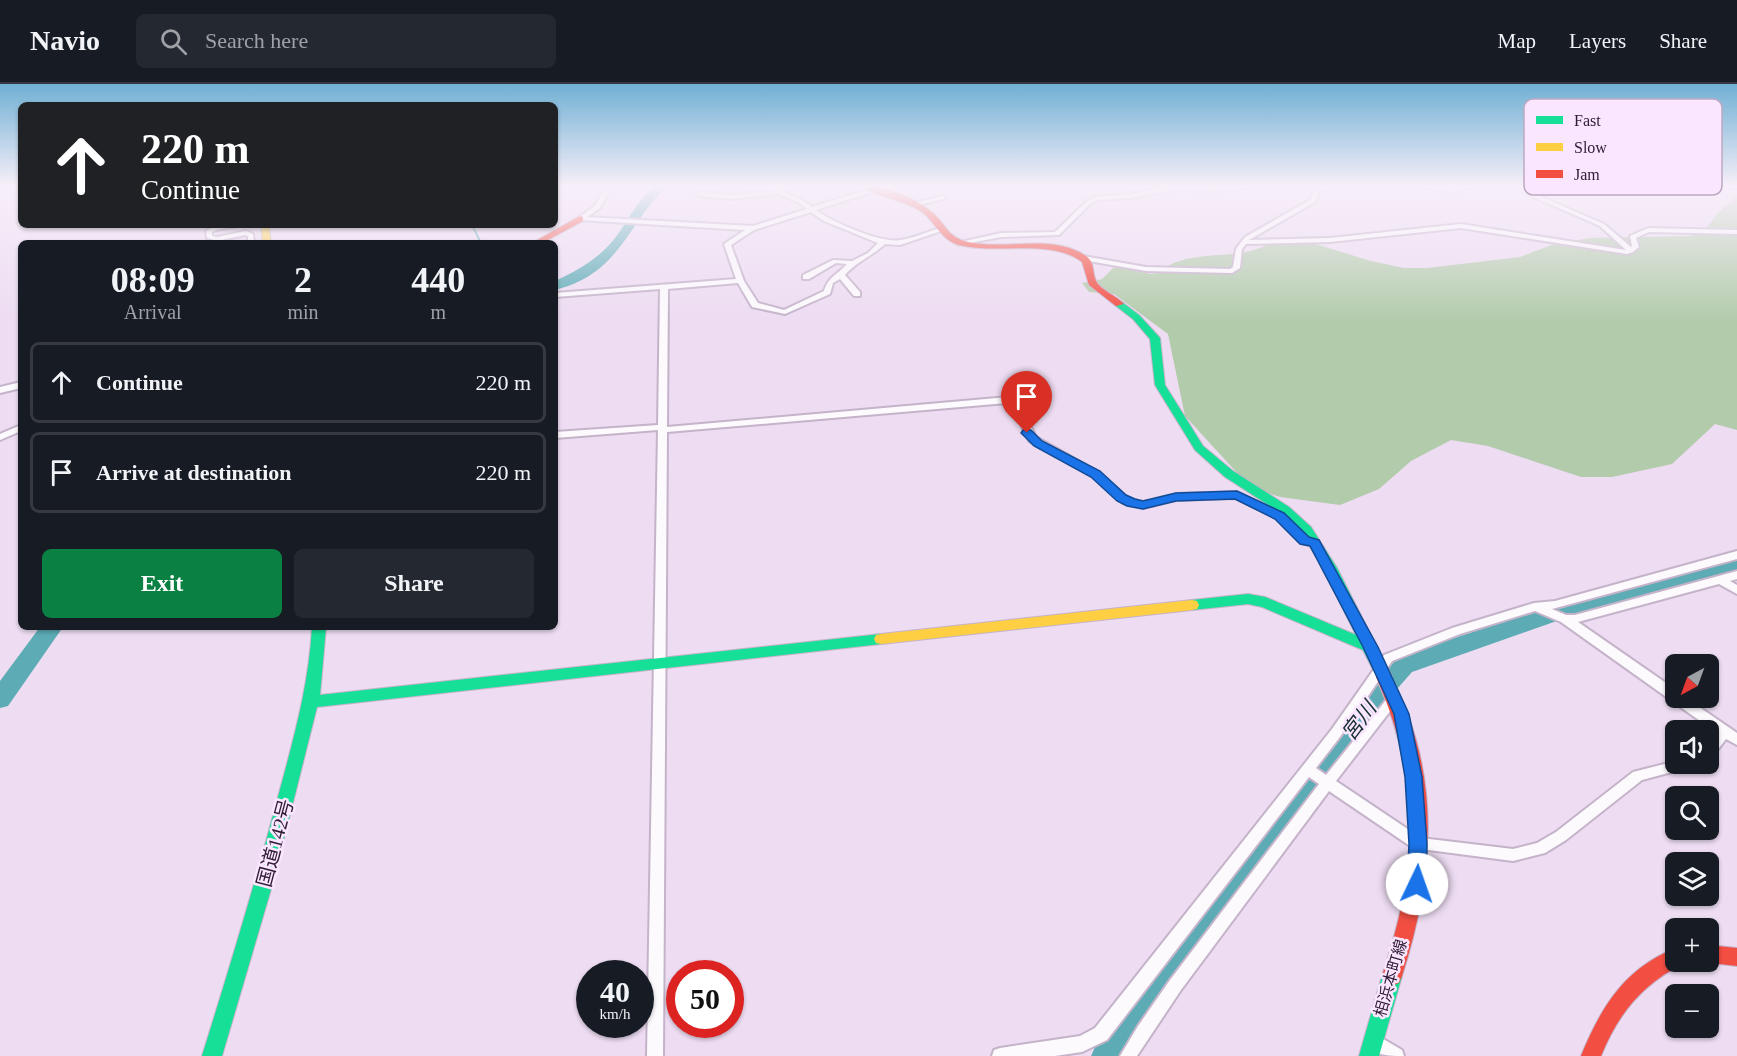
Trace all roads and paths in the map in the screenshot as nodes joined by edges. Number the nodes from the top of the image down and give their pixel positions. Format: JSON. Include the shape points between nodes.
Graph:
{"nodes":[{"id":1,"x":210,"y":230,"type":"edge"},
{"id":2,"x":559,"y":230,"type":"edge"},
{"id":3,"x":749,"y":230,"type":"edge"},
{"id":4,"x":853,"y":230,"type":"edge"},
{"id":5,"x":1061,"y":230,"type":"edge"},
{"id":6,"x":1259,"y":230,"type":"edge"},
{"id":7,"x":1420,"y":230,"type":"edge"},
{"id":8,"x":1486,"y":230,"type":"edge"},
{"id":9,"x":1608,"y":230,"type":"edge"},
{"id":10,"x":1647,"y":230,"type":"edge"},
{"id":11,"x":1664,"y":230,"type":"edge"},
{"id":12,"x":938,"y":231,"type":"joint"},
{"id":13,"x":1737,"y":232,"type":"edge"},
{"id":14,"x":251,"y":240,"type":"edge"},
{"id":15,"x":542,"y":240,"type":"edge"},
{"id":16,"x":883,"y":242,"type":"junction"},
{"id":17,"x":1244,"y":242,"type":"junction"},
{"id":18,"x":959,"y":243,"type":"junction"},
{"id":19,"x":1631,"y":251,"type":"junction"},
{"id":20,"x":1083,"y":258,"type":"junction"},
{"id":21,"x":852,"y":263,"type":"junction"},
{"id":22,"x":841,"y":274,"type":"junction"},
{"id":23,"x":806,"y":277,"type":"dead end"},
{"id":24,"x":740,"y":280,"type":"junction"},
{"id":25,"x":664,"y":287,"type":"junction"},
{"id":26,"x":857,"y":294,"type":"dead end"},
{"id":27,"x":558,"y":295,"type":"edge"},
{"id":28,"x":18,"y":386,"type":"edge"},
{"id":29,"x":0,"y":390,"type":"edge"},
{"id":30,"x":662,"y":428,"type":"junction"},
{"id":31,"x":18,"y":429,"type":"edge"},
{"id":32,"x":558,"y":435,"type":"edge"},
{"id":33,"x":0,"y":437,"type":"edge"},
{"id":34,"x":1315,"y":543,"type":"junction"},
{"id":35,"x":1737,"y":555,"type":"edge"},
{"id":36,"x":1693,"y":569,"type":"junction"},
{"id":37,"x":1737,"y":575,"type":"edge"},
{"id":38,"x":1712,"y":580,"type":"junction"},
{"id":39,"x":1737,"y":590,"type":"edge"},
{"id":40,"x":1540,"y":609,"type":"junction"},
{"id":41,"x":1562,"y":618,"type":"junction"},
{"id":42,"x":319,"y":630,"type":"edge"},
{"id":43,"x":1371,"y":647,"type":"junction"},
{"id":44,"x":659,"y":663,"type":"junction"},
{"id":45,"x":1382,"y":672,"type":"junction"},
{"id":46,"x":1393,"y":695,"type":"junction"},
{"id":47,"x":311,"y":702,"type":"junction"},
{"id":48,"x":1724,"y":733,"type":"junction"},
{"id":49,"x":1719,"y":739,"type":"edge"},
{"id":50,"x":1737,"y":740,"type":"edge"},
{"id":51,"x":1665,"y":769,"type":"edge"},
{"id":52,"x":1309,"y":770,"type":"junction"},
{"id":53,"x":1326,"y":781,"type":"junction"},
{"id":54,"x":1418,"y":844,"type":"junction"},
{"id":55,"x":1719,"y":955,"type":"edge"},
{"id":56,"x":1737,"y":957,"type":"edge"},
{"id":57,"x":1665,"y":961,"type":"edge"},
{"id":58,"x":1370,"y":1048,"type":"edge"},
{"id":59,"x":212,"y":1056,"type":"edge"},
{"id":60,"x":655,"y":1056,"type":"edge"},
{"id":61,"x":1000,"y":1056,"type":"edge"},
{"id":62,"x":1128,"y":1056,"type":"edge"},
{"id":63,"x":1395,"y":1056,"type":"edge"},
{"id":64,"x":1591,"y":1056,"type":"edge"}],
"edges":[{"from":1,"to":14,"type":"street","via":[[209,237],[217,239],[246,233]]},
{"from":2,"to":15,"type":"main road"},
{"from":3,"to":24,"type":"street","via":[[727,244]]},
{"from":4,"to":16,"type":"street"},
{"from":5,"to":18,"type":"street","via":[[1057,234],[1001,235]]},
{"from":6,"to":17,"type":"street"},
{"from":7,"to":17,"type":"street","via":[[1330,240]]},
{"from":8,"to":19,"type":"street","via":[[1597,250]]},
{"from":9,"to":19,"type":"street"},
{"from":10,"to":19,"type":"street","via":[[1632,237],[1636,248]]},
{"from":11,"to":13,"type":"street"},
{"from":12,"to":16,"type":"street","via":[[897,244]]},
{"from":12,"to":18,"type":"main road"},
{"from":16,"to":21,"type":"street"},
{"from":17,"to":20,"type":"street","via":[[1236,268],[1229,272],[1146,269]]},
{"from":18,"to":20,"type":"main road","via":[[1036,247]]},
{"from":20,"to":34,"type":"main road","name":"相浜本町線","via":[[1092,283],[1136,317],[1155,338],[1160,385],[1199,448],[1293,516]]},
{"from":21,"to":22,"type":"street"},
{"from":21,"to":23,"type":"street","via":[[835,261]]},
{"from":22,"to":24,"type":"street","via":[[830,282],[826,292],[785,312],[755,305]]},
{"from":22,"to":26,"type":"street"},
{"from":24,"to":25,"type":"street"},
{"from":25,"to":27,"type":"street"},
{"from":25,"to":30,"type":"street"},
{"from":28,"to":29,"type":"street"},
{"from":30,"to":32,"type":"street"},
{"from":30,"to":34,"type":"street","via":[[1008,400],[1016,404],[1032,439],[1095,474],[1126,501],[1143,505],[1176,497],[1237,495],[1279,516],[1305,541]]},
{"from":30,"to":44,"type":"street"},
{"from":31,"to":33,"type":"street"},
{"from":34,"to":43,"type":"main road","name":"相浜本町線"},
{"from":35,"to":36,"type":"street"},
{"from":36,"to":38,"type":"street"},
{"from":36,"to":40,"type":"street"},
{"from":37,"to":38,"type":"street"},
{"from":38,"to":39,"type":"street"},
{"from":38,"to":41,"type":"street"},
{"from":40,"to":41,"type":"street"},
{"from":40,"to":45,"type":"street","via":[[1534,607],[1455,631],[1402,651],[1388,658]]},
{"from":41,"to":48,"type":"street"},
{"from":42,"to":47,"type":"main road","name":"国道142号"},
{"from":43,"to":44,"type":"main road","via":[[1272,604],[1248,599]]},
{"from":43,"to":45,"type":"main road","name":"相浜本町線"},
{"from":44,"to":47,"type":"main road"},
{"from":44,"to":60,"type":"street"},
{"from":45,"to":46,"type":"main road","name":"相浜本町線"},
{"from":45,"to":52,"type":"street"},
{"from":46,"to":53,"type":"street"},
{"from":46,"to":54,"type":"main road","name":"相浜本町線","via":[[1409,750]]},
{"from":47,"to":59,"type":"main road","name":"国道142号","via":[[267,873]]},
{"from":48,"to":49,"type":"street"},
{"from":48,"to":50,"type":"street"},
{"from":51,"to":54,"type":"street","via":[[1638,776],[1540,849],[1513,855]]},
{"from":52,"to":53,"type":"street"},
{"from":52,"to":61,"type":"street","via":[[1101,1034],[1082,1044]]},
{"from":53,"to":54,"type":"street"},
{"from":53,"to":62,"type":"street"},
{"from":54,"to":58,"type":"main road","name":"相浜本町線","via":[[1414,896]]},
{"from":55,"to":56,"type":"main road"},
{"from":57,"to":64,"type":"main road","via":[[1620,997]]},
{"from":58,"to":63,"type":"street"}]}
